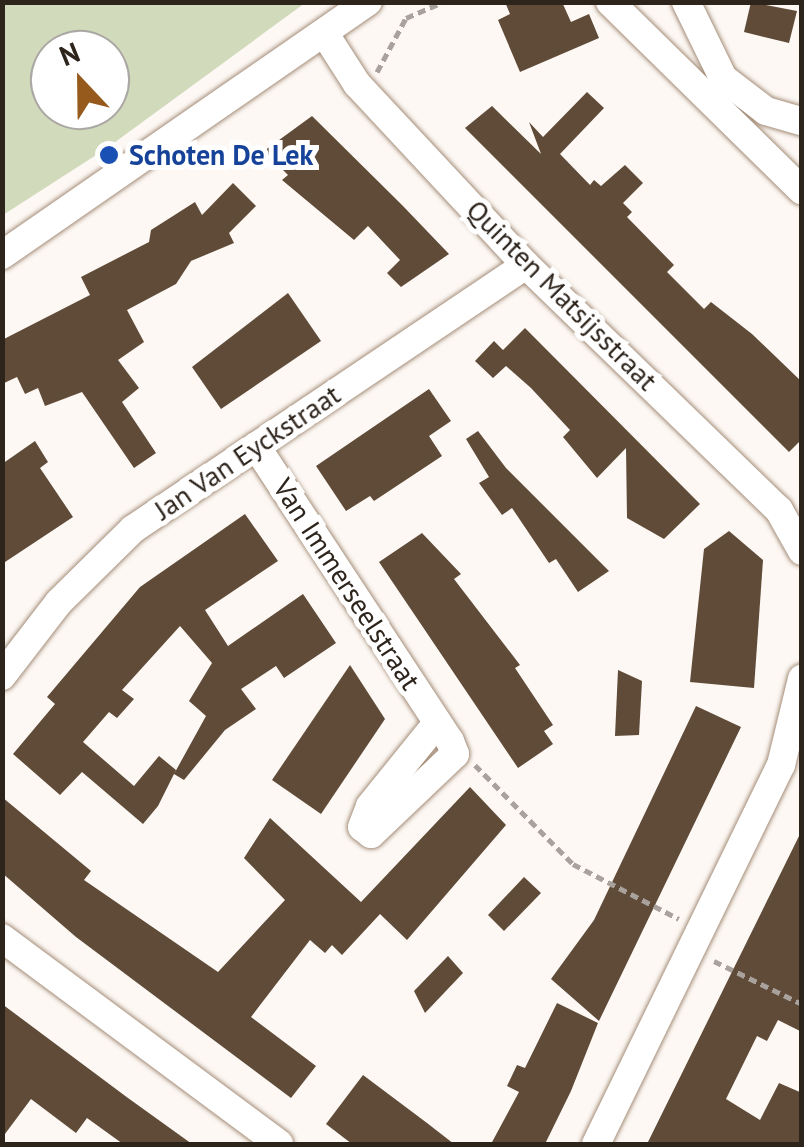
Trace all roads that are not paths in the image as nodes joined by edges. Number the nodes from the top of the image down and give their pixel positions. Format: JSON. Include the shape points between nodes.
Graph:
{"nodes":[{"id":1,"x":368,"y":2,"type":"edge"},
{"id":2,"x":610,"y":2,"type":"edge"},
{"id":3,"x":686,"y":2,"type":"edge"},
{"id":4,"x":325,"y":34,"type":"junction"},
{"id":5,"x":802,"y":121,"type":"edge"},
{"id":6,"x":802,"y":191,"type":"edge"},
{"id":7,"x":2,"y":255,"type":"edge"},
{"id":8,"x":526,"y":265,"type":"junction"},
{"id":9,"x":256,"y":446,"type":"junction"},
{"id":10,"x":802,"y":551,"type":"edge"},
{"id":11,"x":2,"y":676,"type":"edge"},
{"id":12,"x":802,"y":678,"type":"edge"},
{"id":13,"x":437,"y":723,"type":"junction"},
{"id":14,"x":796,"y":736,"type":"edge"},
{"id":15,"x":2,"y":938,"type":"edge"},
{"id":16,"x":280,"y":1144,"type":"edge"},
{"id":17,"x":596,"y":1144,"type":"edge"}],
"edges":[{"from":1,"to":4,"type":"street"},
{"from":2,"to":6,"type":"street"},
{"from":3,"to":5,"type":"street","via":[[723,78],[766,111]]},
{"from":4,"to":7,"type":"street"},
{"from":4,"to":8,"type":"street","name":"Quinten Matsijsstraat","via":[[357,84]]},
{"from":8,"to":9,"type":"street","name":"Jan Van Eyckstraat"},
{"from":8,"to":10,"type":"street","name":"Quinten Matsijsstraat","via":[[779,510]]},
{"from":9,"to":11,"type":"street","name":"Jan Van Eyckstraat","via":[[103,553]]},
{"from":9,"to":13,"type":"street","name":"Van Immerseelstraat"},
{"from":12,"to":14,"type":"street"},
{"from":13,"to":13,"type":"street","name":"Van Immerseelstraat","via":[[370,806],[362,827],[371,834],[455,754]]},
{"from":14,"to":17,"type":"street"},
{"from":15,"to":16,"type":"street"}]}
